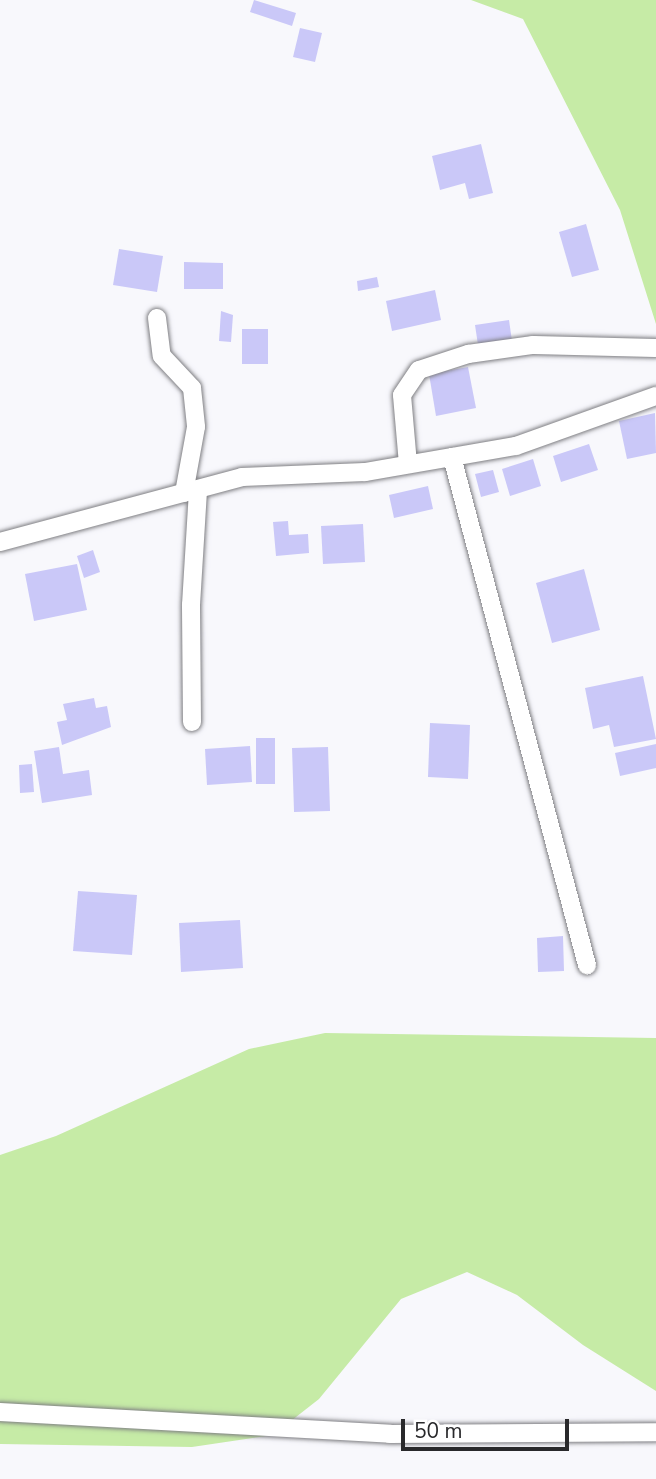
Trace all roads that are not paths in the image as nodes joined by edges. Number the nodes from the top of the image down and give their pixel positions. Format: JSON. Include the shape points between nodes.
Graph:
{"nodes":[{"id":1,"x":157,"y":318,"type":"dead end"},
{"id":2,"x":656,"y":348,"type":"edge"},
{"id":3,"x":656,"y":396,"type":"edge"},
{"id":4,"x":452,"y":457,"type":"junction"},
{"id":5,"x":408,"y":464,"type":"junction"},
{"id":6,"x":191,"y":491,"type":"junction"},
{"id":7,"x":0,"y":542,"type":"edge"},
{"id":8,"x":192,"y":722,"type":"dead end"},
{"id":9,"x":586,"y":965,"type":"dead end"},
{"id":10,"x":0,"y":1412,"type":"edge"},
{"id":11,"x":656,"y":1432,"type":"edge"}],
"edges":[{"from":1,"to":6,"type":"street","via":[[162,356],[192,388],[196,427]]},
{"from":2,"to":5,"type":"street","via":[[533,345],[468,354],[419,370],[402,395]]},
{"from":3,"to":4,"type":"street","via":[[516,446]]},
{"from":4,"to":5,"type":"street"},
{"from":4,"to":9,"type":"street"},
{"from":5,"to":6,"type":"street","via":[[242,477]]},
{"from":6,"to":7,"type":"street"},
{"from":6,"to":8,"type":"street"},
{"from":10,"to":11,"type":"street","via":[[390,1434]]}]}
